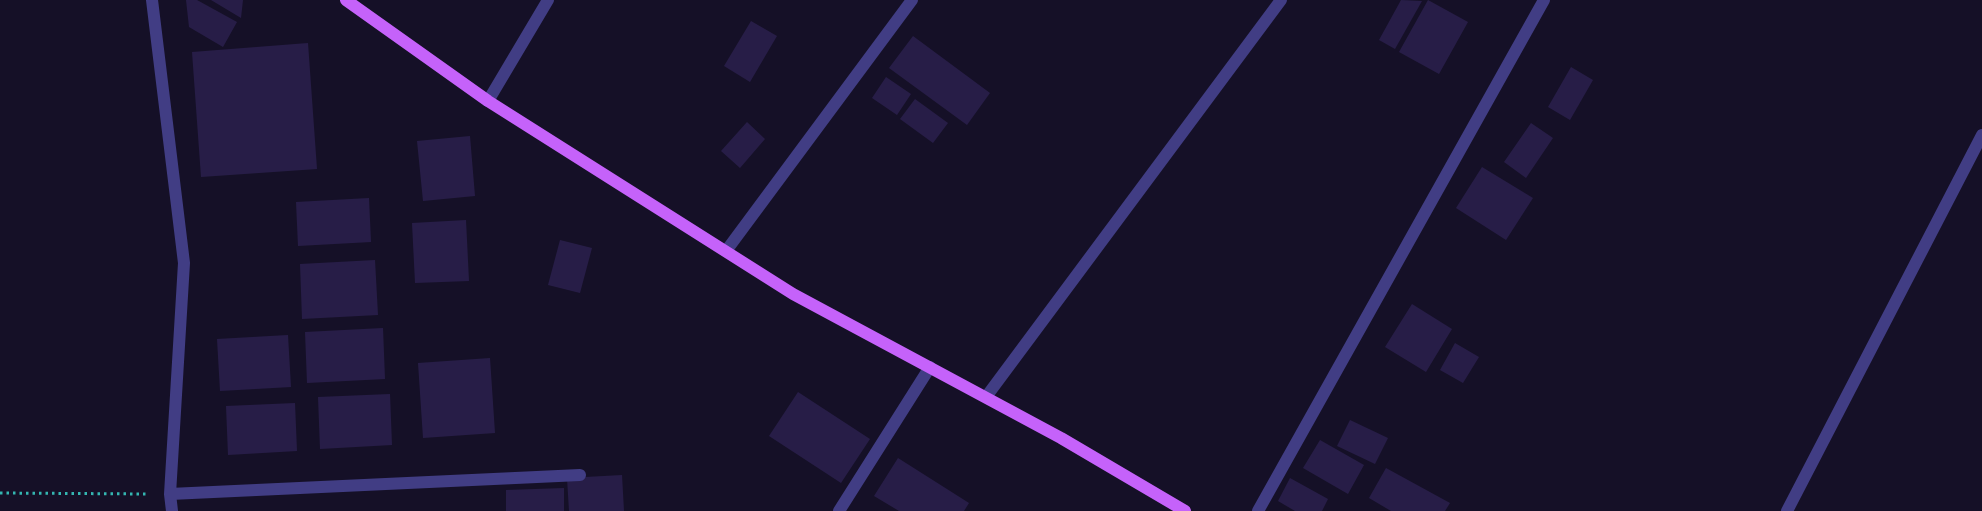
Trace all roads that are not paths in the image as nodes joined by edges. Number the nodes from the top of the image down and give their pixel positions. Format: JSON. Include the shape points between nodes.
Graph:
{"nodes":[{"id":1,"x":152,"y":0,"type":"edge"},
{"id":2,"x":346,"y":0,"type":"edge"},
{"id":3,"x":548,"y":0,"type":"edge"},
{"id":4,"x":912,"y":0,"type":"edge"},
{"id":5,"x":1281,"y":0,"type":"edge"},
{"id":6,"x":1544,"y":0,"type":"edge"},
{"id":7,"x":488,"y":101,"type":"junction"},
{"id":8,"x":1982,"y":135,"type":"edge"},
{"id":9,"x":726,"y":252,"type":"junction"},
{"id":10,"x":930,"y":367,"type":"junction"},
{"id":11,"x":986,"y":397,"type":"junction"},
{"id":12,"x":580,"y":475,"type":"dead end"},
{"id":13,"x":170,"y":494,"type":"junction"},
{"id":14,"x":172,"y":511,"type":"edge"},
{"id":15,"x":839,"y":511,"type":"edge"},
{"id":16,"x":1185,"y":511,"type":"edge"},
{"id":17,"x":1258,"y":511,"type":"edge"},
{"id":18,"x":1787,"y":511,"type":"edge"}],
"edges":[{"from":1,"to":13,"type":"street","via":[[184,263]]},
{"from":2,"to":7,"type":"main road"},
{"from":3,"to":7,"type":"street"},
{"from":4,"to":9,"type":"street"},
{"from":5,"to":11,"type":"street"},
{"from":6,"to":17,"type":"street"},
{"from":7,"to":9,"type":"main road"},
{"from":8,"to":18,"type":"street"},
{"from":9,"to":10,"type":"main road","via":[[793,294]]},
{"from":10,"to":11,"type":"main road"},
{"from":10,"to":15,"type":"street"},
{"from":11,"to":16,"type":"main road"},
{"from":12,"to":13,"type":"street"},
{"from":13,"to":14,"type":"street"}]}
